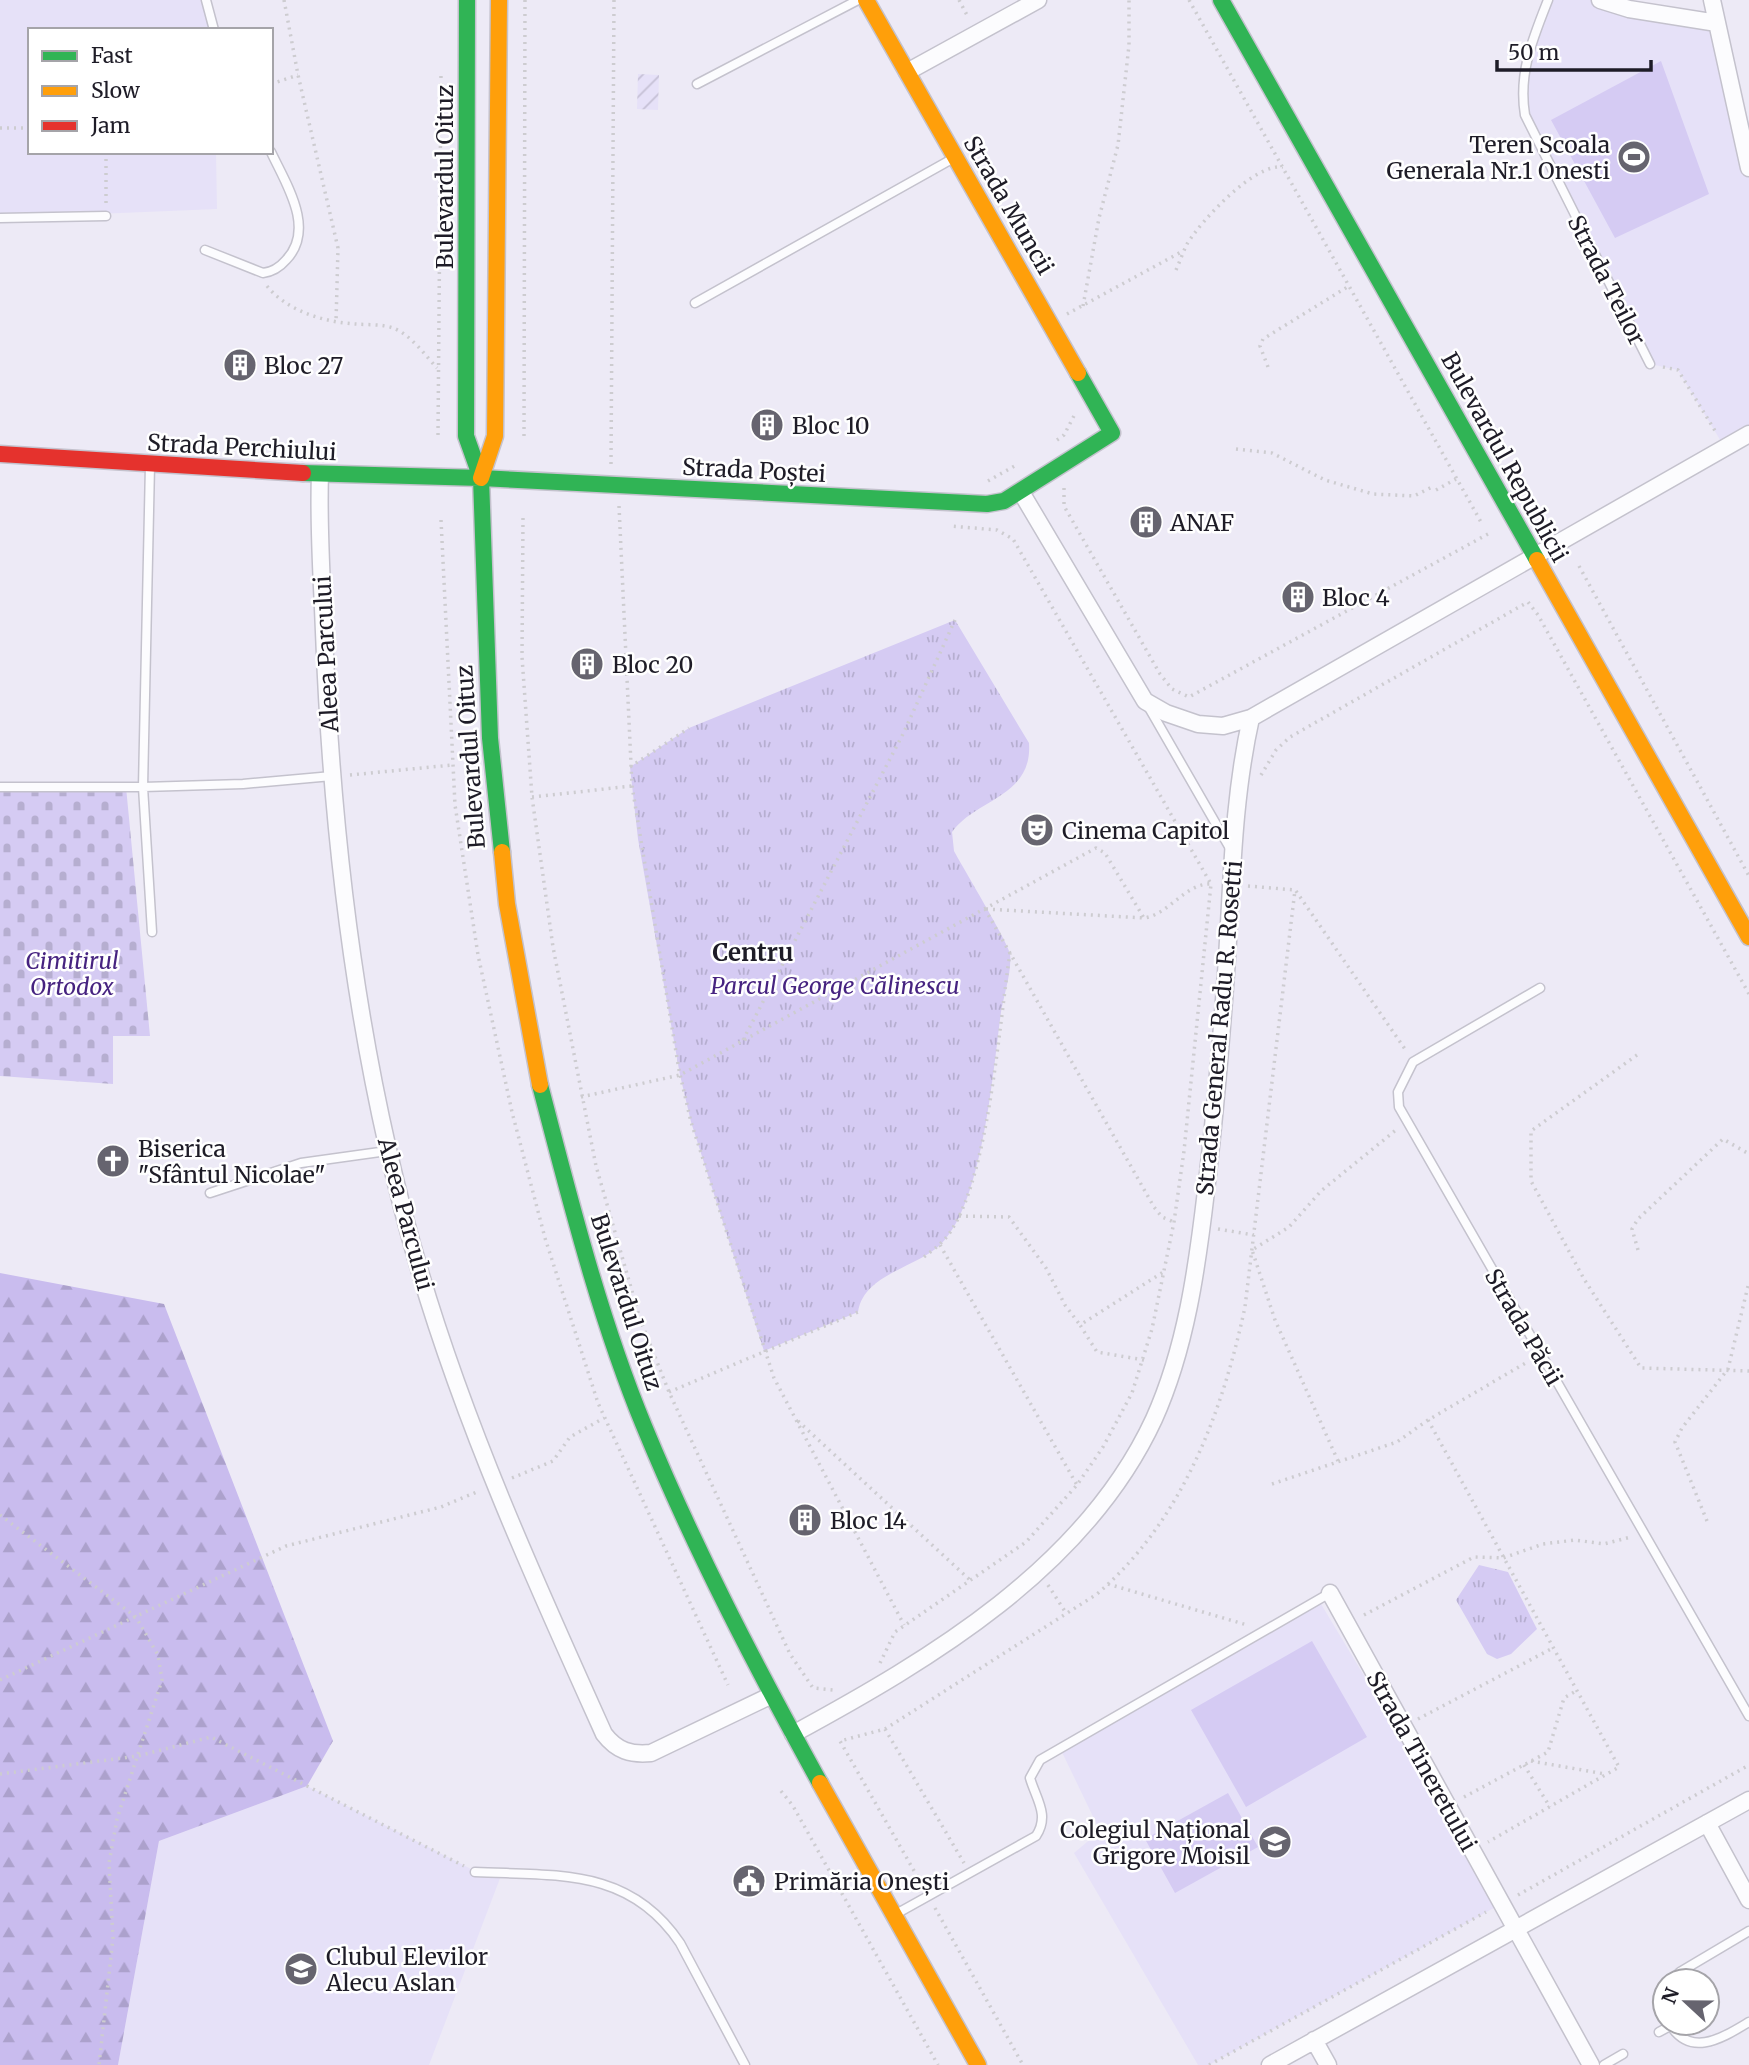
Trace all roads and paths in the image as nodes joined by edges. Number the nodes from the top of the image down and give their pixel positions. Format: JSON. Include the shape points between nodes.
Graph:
{"nodes":[{"id":1,"x":206,"y":0,"type":"edge"},
{"id":2,"x":284,"y":0,"type":"edge"},
{"id":3,"x":467,"y":0,"type":"edge"},
{"id":4,"x":499,"y":0,"type":"edge"},
{"id":5,"x":525,"y":0,"type":"edge"},
{"id":6,"x":614,"y":0,"type":"edge"},
{"id":7,"x":858,"y":0,"type":"edge"},
{"id":8,"x":866,"y":0,"type":"edge"},
{"id":9,"x":1038,"y":0,"type":"edge"},
{"id":10,"x":1129,"y":0,"type":"edge"},
{"id":11,"x":1189,"y":0,"type":"edge"},
{"id":12,"x":1221,"y":0,"type":"edge"},
{"id":13,"x":1548,"y":0,"type":"edge"},
{"id":14,"x":1600,"y":0,"type":"edge"},
{"id":15,"x":1712,"y":0,"type":"edge"},
{"id":16,"x":1717,"y":23,"type":"junction"},
{"id":17,"x":213,"y":28,"type":"edge"},
{"id":18,"x":442,"y":68,"type":"dead end"},
{"id":19,"x":907,"y":72,"type":"junction"},
{"id":20,"x":298,"y":75,"type":"junction"},
{"id":21,"x":273,"y":83,"type":"edge"},
{"id":22,"x":697,"y":84,"type":"dead end"},
{"id":23,"x":0,"y":128,"type":"edge"},
{"id":24,"x":28,"y":128,"type":"edge"},
{"id":25,"x":106,"y":154,"type":"edge"},
{"id":26,"x":272,"y":154,"type":"edge"},
{"id":27,"x":956,"y":157,"type":"junction"},
{"id":28,"x":1283,"y":167,"type":"junction"},
{"id":29,"x":1749,"y":168,"type":"edge"},
{"id":30,"x":106,"y":216,"type":"joint"},
{"id":31,"x":0,"y":218,"type":"edge"},
{"id":32,"x":205,"y":250,"type":"dead end"},
{"id":33,"x":1184,"y":250,"type":"junction"},
{"id":34,"x":1176,"y":270,"type":"dead end"},
{"id":35,"x":257,"y":272,"type":"junction"},
{"id":36,"x":1349,"y":286,"type":"junction"},
{"id":37,"x":695,"y":303,"type":"dead end"},
{"id":38,"x":1083,"y":306,"type":"junction"},
{"id":39,"x":1047,"y":318,"type":"junction"},
{"id":40,"x":337,"y":323,"type":"junction"},
{"id":41,"x":1650,"y":365,"type":"joint"},
{"id":42,"x":1268,"y":367,"type":"dead end"},
{"id":43,"x":437,"y":368,"type":"junction"},
{"id":44,"x":1077,"y":411,"type":"dead end"},
{"id":45,"x":1112,"y":433,"type":"joint"},
{"id":46,"x":1749,"y":434,"type":"edge"},
{"id":47,"x":438,"y":435,"type":"dead end"},
{"id":48,"x":524,"y":436,"type":"dead end"},
{"id":49,"x":1053,"y":443,"type":"dead end"},
{"id":50,"x":1725,"y":448,"type":"junction"},
{"id":51,"x":1236,"y":449,"type":"dead end"},
{"id":52,"x":3,"y":458,"type":"edge"},
{"id":53,"x":1021,"y":462,"type":"dead end"},
{"id":54,"x":150,"y":464,"type":"junction"},
{"id":55,"x":598,"y":465,"type":"dead end"},
{"id":56,"x":320,"y":474,"type":"junction"},
{"id":57,"x":481,"y":478,"type":"junction"},
{"id":58,"x":1457,"y":479,"type":"junction"},
{"id":59,"x":979,"y":486,"type":"dead end"},
{"id":60,"x":1065,"y":486,"type":"dead end"},
{"id":61,"x":1021,"y":492,"type":"junction"},
{"id":62,"x":619,"y":504,"type":"dead end"},
{"id":63,"x":523,"y":518,"type":"dead end"},
{"id":64,"x":1481,"y":522,"type":"dead end"},
{"id":65,"x":958,"y":528,"type":"dead end"},
{"id":66,"x":1488,"y":534,"type":"dead end"},
{"id":67,"x":1535,"y":558,"type":"junction"},
{"id":68,"x":1579,"y":566,"type":"dead end"},
{"id":69,"x":955,"y":620,"type":"dead end"},
{"id":70,"x":1145,"y":701,"type":"junction"},
{"id":71,"x":1251,"y":718,"type":"junction"},
{"id":72,"x":689,"y":728,"type":"dead end"},
{"id":73,"x":452,"y":765,"type":"dead end"},
{"id":74,"x":630,"y":767,"type":"junction"},
{"id":75,"x":331,"y":776,"type":"junction"},
{"id":76,"x":1259,"y":778,"type":"dead end"},
{"id":77,"x":0,"y":786,"type":"edge"},
{"id":78,"x":632,"y":786,"type":"junction"},
{"id":79,"x":143,"y":787,"type":"junction"},
{"id":80,"x":532,"y":797,"type":"junction"},
{"id":81,"x":1234,"y":856,"type":"junction"},
{"id":82,"x":1749,"y":876,"type":"edge"},
{"id":83,"x":1211,"y":884,"type":"junction"},
{"id":84,"x":1246,"y":886,"type":"dead end"},
{"id":85,"x":985,"y":909,"type":"junction"},
{"id":86,"x":1144,"y":918,"type":"junction"},
{"id":87,"x":152,"y":932,"type":"dead end"},
{"id":88,"x":1749,"y":937,"type":"edge"},
{"id":89,"x":1010,"y":953,"type":"junction"},
{"id":90,"x":1540,"y":988,"type":"dead end"},
{"id":91,"x":1749,"y":994,"type":"edge"},
{"id":92,"x":743,"y":1041,"type":"junction"},
{"id":93,"x":1637,"y":1055,"type":"dead end"},
{"id":94,"x":1413,"y":1062,"type":"junction"},
{"id":95,"x":680,"y":1076,"type":"junction"},
{"id":96,"x":581,"y":1097,"type":"junction"},
{"id":97,"x":1405,"y":1122,"type":"junction"},
{"id":98,"x":387,"y":1151,"type":"junction"},
{"id":99,"x":1749,"y":1154,"type":"edge"},
{"id":100,"x":210,"y":1193,"type":"dead end"},
{"id":101,"x":959,"y":1216,"type":"junction"},
{"id":102,"x":1174,"y":1222,"type":"junction"},
{"id":103,"x":1214,"y":1228,"type":"dead end"},
{"id":104,"x":1254,"y":1235,"type":"dead end"},
{"id":105,"x":940,"y":1244,"type":"junction"},
{"id":106,"x":1638,"y":1250,"type":"dead end"},
{"id":107,"x":924,"y":1256,"type":"dead end"},
{"id":108,"x":1166,"y":1271,"type":"junction"},
{"id":109,"x":1749,"y":1282,"type":"edge"},
{"id":110,"x":858,"y":1312,"type":"dead end"},
{"id":111,"x":1080,"y":1325,"type":"junction"},
{"id":112,"x":764,"y":1352,"type":"junction"},
{"id":113,"x":1540,"y":1355,"type":"junction"},
{"id":114,"x":1144,"y":1360,"type":"junction"},
{"id":115,"x":1728,"y":1369,"type":"junction"},
{"id":116,"x":1749,"y":1371,"type":"edge"},
{"id":117,"x":669,"y":1392,"type":"junction"},
{"id":118,"x":794,"y":1417,"type":"junction"},
{"id":119,"x":604,"y":1418,"type":"dead end"},
{"id":120,"x":1428,"y":1420,"type":"junction"},
{"id":121,"x":1338,"y":1461,"type":"junction"},
{"id":122,"x":1272,"y":1484,"type":"dead end"},
{"id":123,"x":495,"y":1485,"type":"junction"},
{"id":124,"x":1077,"y":1485,"type":"junction"},
{"id":125,"x":0,"y":1515,"type":"edge"},
{"id":126,"x":1707,"y":1521,"type":"dead end"},
{"id":127,"x":1644,"y":1533,"type":"junction"},
{"id":128,"x":1503,"y":1558,"type":"junction"},
{"id":129,"x":970,"y":1580,"type":"junction"},
{"id":130,"x":1046,"y":1582,"type":"dead end"},
{"id":131,"x":1108,"y":1584,"type":"dead end"},
{"id":132,"x":1330,"y":1593,"type":"joint"},
{"id":133,"x":1066,"y":1613,"type":"dead end"},
{"id":134,"x":136,"y":1617,"type":"junction"},
{"id":135,"x":904,"y":1625,"type":"junction"},
{"id":136,"x":1347,"y":1625,"type":"junction"},
{"id":137,"x":1266,"y":1630,"type":"junction"},
{"id":138,"x":1553,"y":1648,"type":"junction"},
{"id":139,"x":876,"y":1668,"type":"dead end"},
{"id":140,"x":0,"y":1680,"type":"edge"},
{"id":141,"x":843,"y":1689,"type":"dead end"},
{"id":142,"x":1576,"y":1691,"type":"junction"},
{"id":143,"x":772,"y":1695,"type":"junction"},
{"id":144,"x":1749,"y":1716,"type":"edge"},
{"id":145,"x":1403,"y":1726,"type":"junction"},
{"id":146,"x":793,"y":1734,"type":"junction"},
{"id":147,"x":841,"y":1741,"type":"dead end"},
{"id":148,"x":138,"y":1756,"type":"junction"},
{"id":149,"x":1531,"y":1761,"type":"junction"},
{"id":150,"x":1524,"y":1765,"type":"junction"},
{"id":151,"x":1749,"y":1765,"type":"edge"},
{"id":152,"x":0,"y":1774,"type":"edge"},
{"id":153,"x":1607,"y":1774,"type":"junction"},
{"id":154,"x":781,"y":1791,"type":"dead end"},
{"id":155,"x":1749,"y":1800,"type":"edge"},
{"id":156,"x":1447,"y":1807,"type":"junction"},
{"id":157,"x":1550,"y":1807,"type":"junction"},
{"id":158,"x":1707,"y":1823,"type":"junction"},
{"id":159,"x":1472,"y":1852,"type":"junction"},
{"id":160,"x":475,"y":1872,"type":"joint"},
{"id":161,"x":970,"y":1872,"type":"junction"},
{"id":162,"x":1749,"y":1900,"type":"edge"},
{"id":163,"x":1501,"y":1904,"type":"junction"},
{"id":164,"x":894,"y":1916,"type":"junction"},
{"id":165,"x":1514,"y":1930,"type":"junction"},
{"id":166,"x":1749,"y":1931,"type":"edge"},
{"id":167,"x":1688,"y":1967,"type":"edge"},
{"id":168,"x":1749,"y":2022,"type":"edge"},
{"id":169,"x":1683,"y":2037,"type":"edge"},
{"id":170,"x":1720,"y":2037,"type":"edge"},
{"id":171,"x":1721,"y":2037,"type":"edge"},
{"id":172,"x":1314,"y":2040,"type":"junction"},
{"id":173,"x":1623,"y":2054,"type":"dead end"},
{"id":174,"x":99,"y":2065,"type":"edge"},
{"id":175,"x":745,"y":2065,"type":"edge"},
{"id":176,"x":938,"y":2065,"type":"edge"},
{"id":177,"x":978,"y":2065,"type":"edge"},
{"id":178,"x":1209,"y":2065,"type":"edge"},
{"id":179,"x":1270,"y":2065,"type":"edge"},
{"id":180,"x":1328,"y":2065,"type":"edge"},
{"id":181,"x":1591,"y":2065,"type":"edge"},
{"id":182,"x":1604,"y":2065,"type":"edge"}],
"edges":[{"from":1,"to":17,"type":"lane"},
{"from":2,"to":20,"type":"path"},
{"from":3,"to":57,"type":"street","name":"Bulevardul Oituz","via":[[466,436]]},
{"from":4,"to":57,"type":"street","name":"Bulevardul Oituz","via":[[495,436]]},
{"from":5,"to":48,"type":"path"},
{"from":6,"to":55,"type":"path","via":[[611,466]]},
{"from":7,"to":22,"type":"lane"},
{"from":8,"to":19,"type":"street","name":"Strada Muncii"},
{"from":9,"to":19,"type":"street"},
{"from":10,"to":38,"type":"path","via":[[1119,133]]},
{"from":11,"to":28,"type":"path"},
{"from":12,"to":67,"type":"street","name":"Bulevardul Republicii"},
{"from":13,"to":41,"type":"lane","name":"Strada Teilor","via":[[1523,77],[1525,115]]},
{"from":14,"to":16,"type":"street"},
{"from":15,"to":16,"type":"street"},
{"from":16,"to":29,"type":"street"},
{"from":18,"to":43,"type":"path"},
{"from":19,"to":27,"type":"street","name":"Strada Muncii"},
{"from":20,"to":21,"type":"path"},
{"from":20,"to":40,"type":"path","via":[[338,248]]},
{"from":23,"to":24,"type":"path"},
{"from":25,"to":30,"type":"path"},
{"from":26,"to":35,"type":"lane","via":[[289,190],[300,231],[296,247],[282,265],[271,272]]},
{"from":27,"to":37,"type":"lane"},
{"from":27,"to":39,"type":"street","name":"Strada Muncii"},
{"from":28,"to":33,"type":"path","via":[[1272,167],[1237,189]]},
{"from":28,"to":36,"type":"path"},
{"from":30,"to":31,"type":"lane"},
{"from":32,"to":35,"type":"lane"},
{"from":33,"to":34,"type":"path"},
{"from":33,"to":38,"type":"path"},
{"from":35,"to":40,"type":"path","via":[[274,294],[317,318]]},
{"from":36,"to":42,"type":"path","via":[[1263,339],[1260,346]]},
{"from":36,"to":58,"type":"path"},
{"from":38,"to":39,"type":"path"},
{"from":39,"to":45,"type":"street","name":"Strada Muncii"},
{"from":40,"to":43,"type":"path","via":[[391,327]]},
{"from":41,"to":50,"type":"path","via":[[1678,370]]},
{"from":43,"to":47,"type":"path"},
{"from":44,"to":49,"type":"path","via":[[1064,435]]},
{"from":45,"to":61,"type":"street","name":"Strada Poștei"},
{"from":46,"to":50,"type":"street"},
{"from":50,"to":67,"type":"street"},
{"from":51,"to":58,"type":"path","via":[[1272,453],[1325,480],[1373,494],[1414,496]]},
{"from":52,"to":54,"type":"street","name":"Strada Perchiului"},
{"from":53,"to":59,"type":"path"},
{"from":54,"to":56,"type":"street","name":"Strada Perchiului"},
{"from":54,"to":79,"type":"lane"},
{"from":56,"to":57,"type":"street","name":"Strada Perchiului"},
{"from":56,"to":75,"type":"street","name":"Aleea Parcului"},
{"from":57,"to":61,"type":"street","name":"Strada Poștei","via":[[959,504],[993,503]]},
{"from":57,"to":143,"type":"street","name":"Bulevardul Oituz","via":[[485,659],[495,801],[507,904],[540,1085],[583,1247],[643,1424]]},
{"from":58,"to":64,"type":"path"},
{"from":60,"to":66,"type":"path","via":[[1064,506],[1160,674],[1172,689],[1189,697]]},
{"from":61,"to":70,"type":"street"},
{"from":62,"to":74,"type":"path"},
{"from":63,"to":80,"type":"path","via":[[522,657]]},
{"from":65,"to":83,"type":"path","via":[[997,530],[1013,539]]},
{"from":67,"to":71,"type":"street"},
{"from":67,"to":88,"type":"street","name":"Bulevardul Republicii"},
{"from":68,"to":82,"type":"path"},
{"from":69,"to":92,"type":"path","via":[[903,734]]},
{"from":70,"to":71,"type":"street","via":[[1198,724],[1223,726]]},
{"from":70,"to":81,"type":"lane"},
{"from":71,"to":81,"type":"street","name":"Strada General Radu R. Rosetti","via":[[1238,785]]},
{"from":72,"to":74,"type":"path"},
{"from":73,"to":75,"type":"path"},
{"from":74,"to":78,"type":"path"},
{"from":75,"to":79,"type":"lane"},
{"from":75,"to":98,"type":"street","name":"Aleea Parcului","via":[[352,947]]},
{"from":76,"to":91,"type":"path","via":[[1266,762],[1290,737],[1528,603]]},
{"from":77,"to":79,"type":"lane"},
{"from":78,"to":80,"type":"path"},
{"from":78,"to":95,"type":"path"},
{"from":79,"to":87,"type":"lane"},
{"from":80,"to":96,"type":"path","via":[[540,871]]},
{"from":81,"to":146,"type":"street","name":"Strada General Radu R. Rosetti","via":[[1215,1117],[1200,1240],[1174,1364],[1154,1418],[1121,1476],[1059,1550],[1010,1594],[896,1677]]},
{"from":83,"to":86,"type":"path","via":[[1198,885],[1157,916]]},
{"from":83,"to":102,"type":"path"},
{"from":84,"to":94,"type":"path","via":[[1295,890]]},
{"from":85,"to":86,"type":"path"},
{"from":85,"to":86,"type":"path","via":[[1096,848],[1105,853]]},
{"from":85,"to":89,"type":"path"},
{"from":85,"to":92,"type":"path"},
{"from":89,"to":101,"type":"path","via":[[982,1132]]},
{"from":89,"to":102,"type":"path","via":[[1154,1207]]},
{"from":90,"to":94,"type":"lane"},
{"from":92,"to":95,"type":"path"},
{"from":93,"to":115,"type":"path","via":[[1531,1130],[1531,1181],[1584,1279],[1641,1368]]},
{"from":94,"to":97,"type":"lane","name":"Strada Păcii","via":[[1398,1092]]},
{"from":95,"to":96,"type":"path"},
{"from":95,"to":112,"type":"path"},
{"from":96,"to":117,"type":"path","via":[[617,1243]]},
{"from":97,"to":113,"type":"lane","name":"Strada Păcii"},
{"from":97,"to":121,"type":"path","via":[[1321,1191],[1289,1227],[1252,1250],[1275,1320]]},
{"from":98,"to":100,"type":"lane","via":[[301,1163]]},
{"from":98,"to":123,"type":"street","name":"Aleea Parcului","via":[[426,1293]]},
{"from":99,"to":106,"type":"path","via":[[1723,1139],[1638,1219],[1632,1229]]},
{"from":101,"to":105,"type":"path"},
{"from":101,"to":111,"type":"path","via":[[1009,1217]]},
{"from":102,"to":108,"type":"path"},
{"from":103,"to":104,"type":"path"},
{"from":105,"to":107,"type":"path"},
{"from":105,"to":124,"type":"path"},
{"from":108,"to":111,"type":"path"},
{"from":108,"to":114,"type":"path"},
{"from":109,"to":115,"type":"path"},
{"from":110,"to":112,"type":"path"},
{"from":111,"to":114,"type":"path","via":[[1097,1352]]},
{"from":112,"to":117,"type":"path"},
{"from":112,"to":118,"type":"path"},
{"from":113,"to":120,"type":"path"},
{"from":113,"to":127,"type":"lane","name":"Strada Păcii"},
{"from":114,"to":124,"type":"path","via":[[1118,1423]]},
{"from":115,"to":116,"type":"path"},
{"from":115,"to":126,"type":"path","via":[[1675,1442]]},
{"from":117,"to":141,"type":"path","via":[[790,1654],[813,1688]]},
{"from":118,"to":129,"type":"path"},
{"from":118,"to":135,"type":"path"},
{"from":119,"to":123,"type":"path","via":[[570,1437],[553,1461]]},
{"from":120,"to":121,"type":"path","via":[[1397,1442]]},
{"from":120,"to":128,"type":"path"},
{"from":121,"to":122,"type":"path"},
{"from":123,"to":134,"type":"path","via":[[441,1507],[286,1546]]},
{"from":123,"to":143,"type":"street","name":"Aleea Parcului","via":[[604,1734],[615,1746],[651,1753]]},
{"from":124,"to":129,"type":"path","via":[[1026,1542]]},
{"from":125,"to":134,"type":"path"},
{"from":127,"to":128,"type":"path","via":[[1604,1544],[1575,1540],[1543,1544]]},
{"from":127,"to":144,"type":"lane","name":"Strada Păcii"},
{"from":128,"to":136,"type":"path","via":[[1474,1557]]},
{"from":128,"to":138,"type":"path"},
{"from":129,"to":135,"type":"path"},
{"from":130,"to":133,"type":"path"},
{"from":131,"to":137,"type":"path"},
{"from":132,"to":136,"type":"street","name":"Strada Tineretului"},
{"from":132,"to":137,"type":"lane"},
{"from":134,"to":140,"type":"path"},
{"from":134,"to":148,"type":"path","via":[[158,1655],[162,1680]]},
{"from":135,"to":139,"type":"path","via":[[895,1632]]},
{"from":136,"to":145,"type":"street","name":"Strada Tineretului"},
{"from":137,"to":161,"type":"lane","via":[[1040,1760],[1030,1778],[1042,1808],[1037,1836]]},
{"from":138,"to":142,"type":"path"},
{"from":138,"to":145,"type":"path"},
{"from":142,"to":149,"type":"path","via":[[1564,1698],[1548,1752]]},
{"from":142,"to":153,"type":"path","via":[[1619,1767]]},
{"from":143,"to":146,"type":"street","name":"Bulevardul Oituz"},
{"from":145,"to":156,"type":"street","name":"Strada Tineretului"},
{"from":146,"to":164,"type":"street","name":"Bulevardul Oituz"},
{"from":147,"to":161,"type":"path","via":[[885,1729]]},
{"from":148,"to":152,"type":"path"},
{"from":148,"to":160,"type":"path","via":[[211,1737]]},
{"from":148,"to":174,"type":"path","via":[[117,1819],[109,1863],[113,1938]]},
{"from":149,"to":150,"type":"path"},
{"from":149,"to":153,"type":"path"},
{"from":150,"to":156,"type":"path"},
{"from":150,"to":157,"type":"path"},
{"from":151,"to":163,"type":"path"},
{"from":153,"to":157,"type":"path"},
{"from":154,"to":176,"type":"path"},
{"from":155,"to":158,"type":"street"},
{"from":156,"to":159,"type":"street","name":"Strada Tineretului"},
{"from":157,"to":159,"type":"path"},
{"from":158,"to":162,"type":"street"},
{"from":158,"to":165,"type":"street"},
{"from":159,"to":163,"type":"street","name":"Strada Tineretului"},
{"from":160,"to":175,"type":"lane","via":[[584,1878],[637,1899],[669,1926]]},
{"from":161,"to":164,"type":"lane"},
{"from":163,"to":165,"type":"street","name":"Strada Tineretului"},
{"from":163,"to":178,"type":"path"},
{"from":164,"to":177,"type":"street","name":"Bulevardul Oituz"},
{"from":165,"to":172,"type":"street"},
{"from":165,"to":181,"type":"street","name":"Strada Tineretului"},
{"from":166,"to":167,"type":"lane"},
{"from":168,"to":171,"type":"lane"},
{"from":169,"to":170,"type":"lane","via":[[1707,2044]]},
{"from":172,"to":179,"type":"street"},
{"from":172,"to":180,"type":"street"},
{"from":173,"to":182,"type":"lane"}]}
